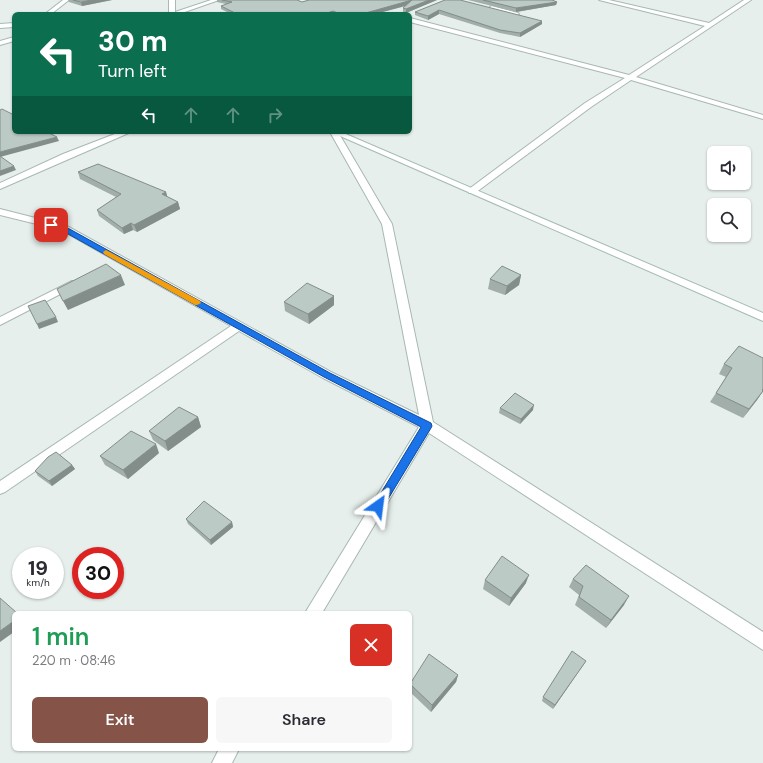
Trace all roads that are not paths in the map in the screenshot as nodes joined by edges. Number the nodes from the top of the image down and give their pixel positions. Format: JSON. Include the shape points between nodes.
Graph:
{"nodes":[{"id":1,"x":66,"y":0,"type":"edge"},
{"id":2,"x":172,"y":0,"type":"edge"},
{"id":3,"x":216,"y":0,"type":"edge"},
{"id":4,"x":602,"y":0,"type":"edge"},
{"id":5,"x":748,"y":0,"type":"edge"},
{"id":6,"x":486,"y":7,"type":"edge"},
{"id":7,"x":50,"y":12,"type":"edge"},
{"id":8,"x":173,"y":12,"type":"edge"},
{"id":9,"x":179,"y":12,"type":"edge"},
{"id":10,"x":516,"y":14,"type":"edge"},
{"id":11,"x":412,"y":21,"type":"edge"},
{"id":12,"x":12,"y":25,"type":"edge"},
{"id":13,"x":710,"y":25,"type":"junction"},
{"id":14,"x":0,"y":26,"type":"edge"},
{"id":15,"x":12,"y":40,"type":"edge"},
{"id":16,"x":0,"y":43,"type":"edge"},
{"id":17,"x":630,"y":77,"type":"junction"},
{"id":18,"x":763,"y":117,"type":"edge"},
{"id":19,"x":122,"y":134,"type":"edge"},
{"id":20,"x":335,"y":134,"type":"edge"},
{"id":21,"x":339,"y":134,"type":"edge"},
{"id":22,"x":0,"y":186,"type":"edge"},
{"id":23,"x":472,"y":191,"type":"junction"},
{"id":24,"x":0,"y":212,"type":"edge"},
{"id":25,"x":119,"y":259,"type":"junction"},
{"id":26,"x":105,"y":266,"type":"edge"},
{"id":27,"x":84,"y":278,"type":"edge"},
{"id":28,"x":763,"y":317,"type":"edge"},
{"id":29,"x":0,"y":321,"type":"edge"},
{"id":30,"x":239,"y":326,"type":"junction"},
{"id":31,"x":427,"y":426,"type":"junction"},
{"id":32,"x":0,"y":488,"type":"edge"},
{"id":33,"x":314,"y":611,"type":"edge"},
{"id":34,"x":763,"y":642,"type":"edge"},
{"id":35,"x":229,"y":751,"type":"edge"},
{"id":36,"x":221,"y":763,"type":"edge"}],
"edges":[{"from":1,"to":7,"type":"street","via":[[57,3]]},
{"from":2,"to":8,"type":"street"},
{"from":3,"to":9,"type":"street"},
{"from":4,"to":13,"type":"street"},
{"from":5,"to":13,"type":"street"},
{"from":6,"to":10,"type":"street"},
{"from":11,"to":17,"type":"street"},
{"from":12,"to":14,"type":"street"},
{"from":13,"to":17,"type":"street"},
{"from":15,"to":16,"type":"street"},
{"from":17,"to":18,"type":"street"},
{"from":17,"to":23,"type":"street"},
{"from":19,"to":22,"type":"street"},
{"from":20,"to":31,"type":"street","via":[[387,224]]},
{"from":21,"to":23,"type":"street"},
{"from":23,"to":28,"type":"street"},
{"from":24,"to":25,"type":"street","via":[[64,228]]},
{"from":25,"to":26,"type":"street"},
{"from":25,"to":30,"type":"street"},
{"from":27,"to":29,"type":"street"},
{"from":30,"to":31,"type":"street"},
{"from":30,"to":32,"type":"street"},
{"from":31,"to":33,"type":"street"},
{"from":31,"to":34,"type":"street"},
{"from":35,"to":36,"type":"street"}]}
